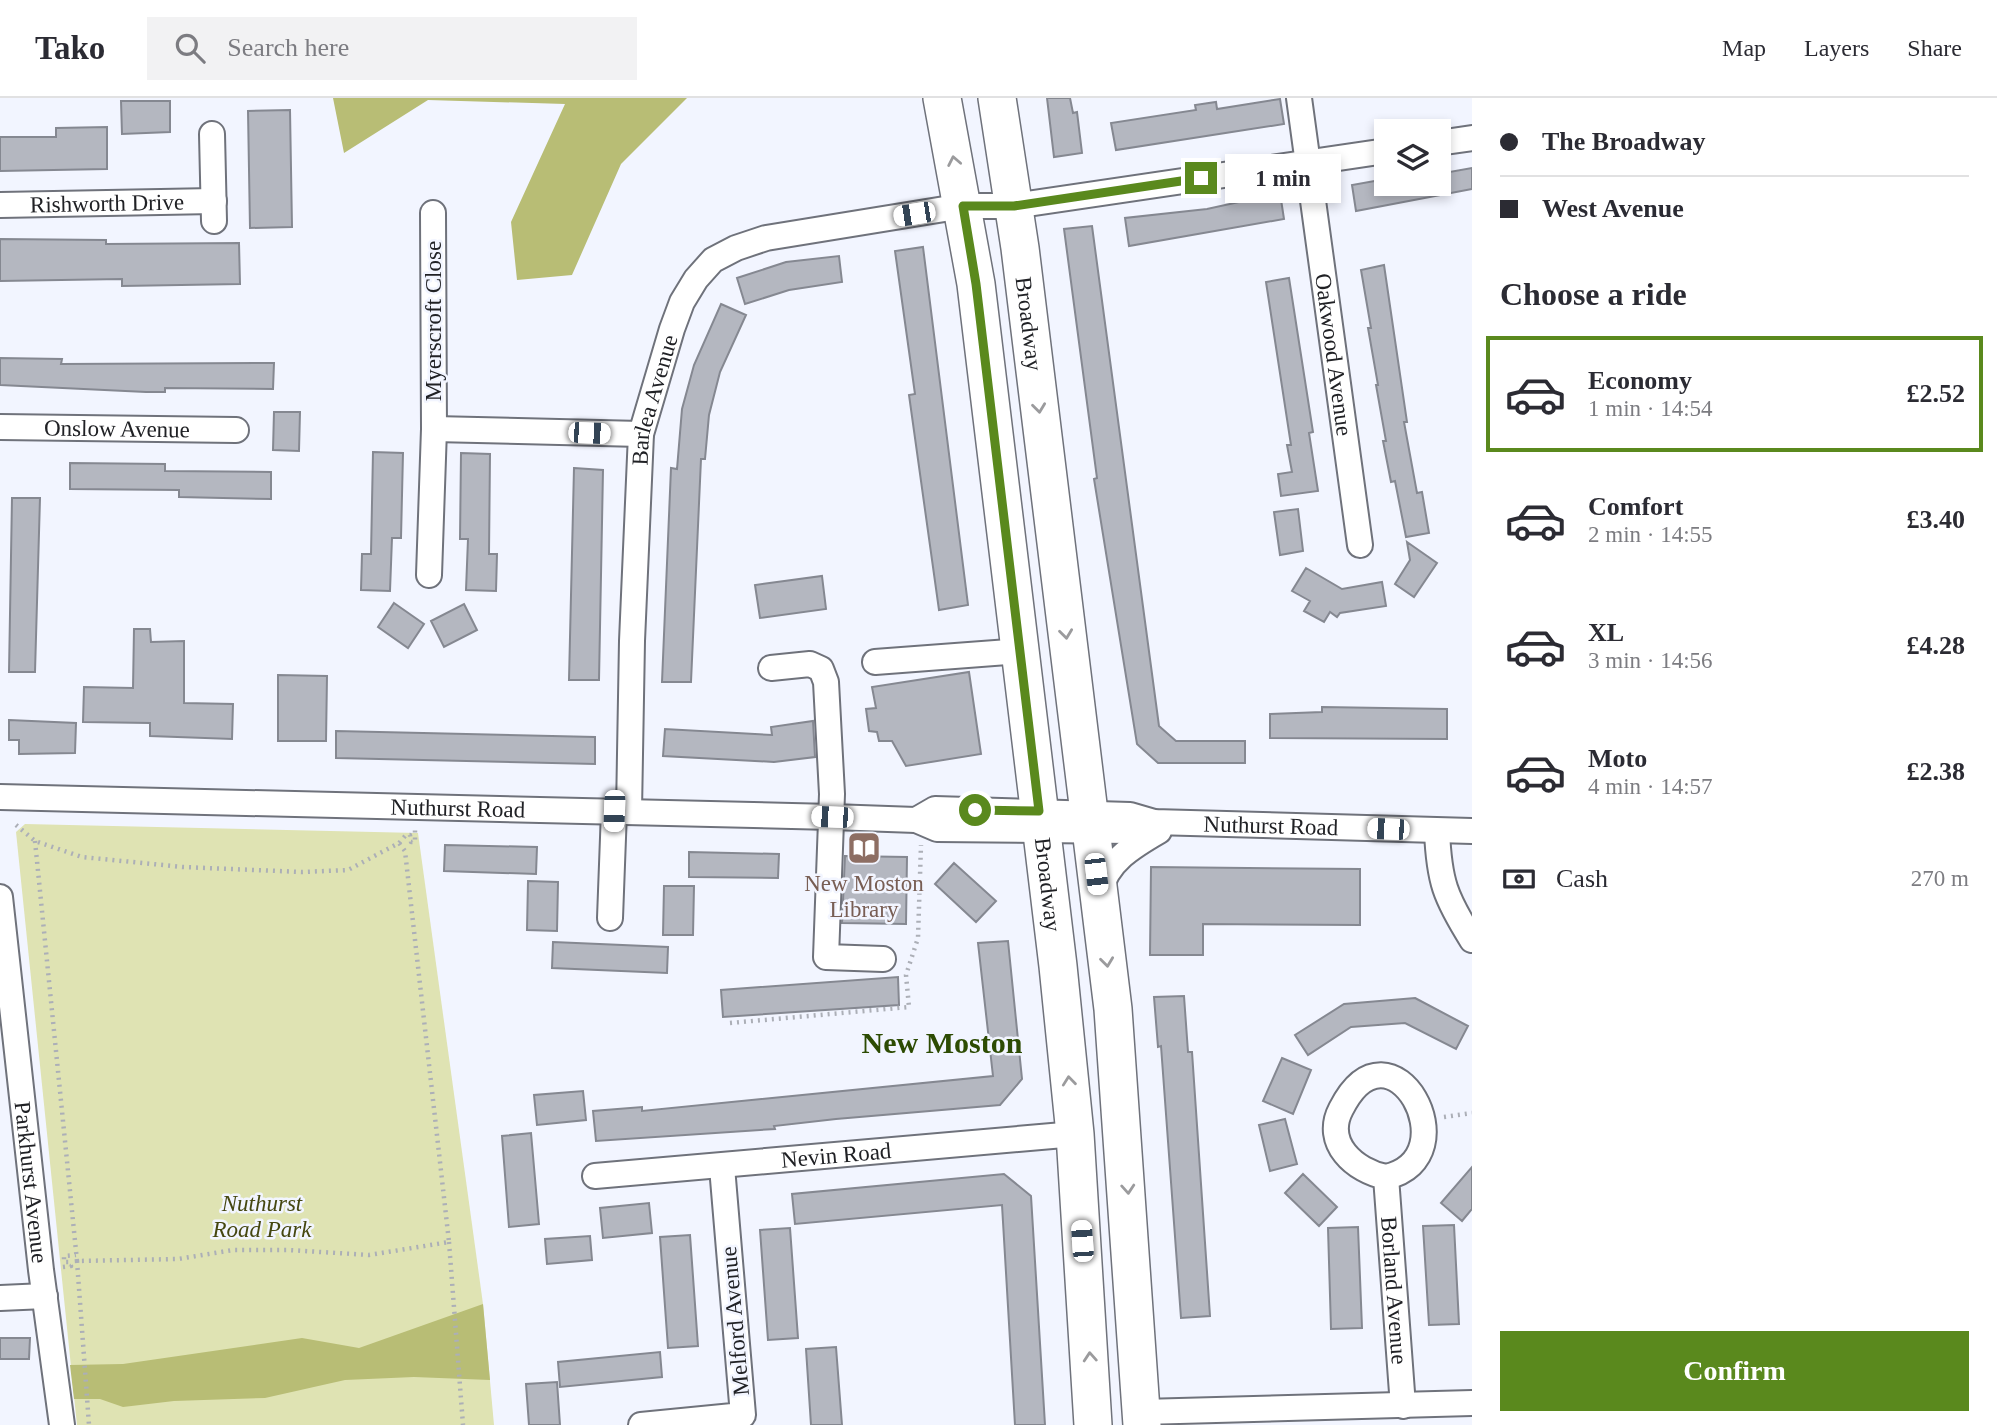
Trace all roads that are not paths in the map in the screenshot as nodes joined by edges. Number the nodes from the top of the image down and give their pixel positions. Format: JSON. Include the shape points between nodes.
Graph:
{"nodes":[{"id":1,"x":943,"y":98,"type":"edge"},
{"id":2,"x":997,"y":98,"type":"edge"},
{"id":3,"x":1299,"y":98,"type":"edge"},
{"id":4,"x":212,"y":134,"type":"dead end"},
{"id":5,"x":1472,"y":138,"type":"edge"},
{"id":6,"x":1451,"y":141,"type":"edge"},
{"id":7,"x":1374,"y":153,"type":"edge"},
{"id":8,"x":1308,"y":162,"type":"junction"},
{"id":9,"x":0,"y":205,"type":"edge"},
{"id":10,"x":963,"y":206,"type":"junction"},
{"id":11,"x":1014,"y":206,"type":"junction"},
{"id":12,"x":433,"y":213,"type":"dead end"},
{"id":13,"x":0,"y":427,"type":"edge"},
{"id":14,"x":434,"y":429,"type":"junction"},
{"id":15,"x":236,"y":430,"type":"dead end"},
{"id":16,"x":641,"y":434,"type":"junction"},
{"id":17,"x":1360,"y":545,"type":"dead end"},
{"id":18,"x":429,"y":575,"type":"dead end"},
{"id":19,"x":1021,"y":651,"type":"junction"},
{"id":20,"x":875,"y":662,"type":"dead end"},
{"id":21,"x":771,"y":668,"type":"dead end"},
{"id":22,"x":0,"y":797,"type":"edge"},
{"id":23,"x":622,"y":811,"type":"junction"},
{"id":24,"x":832,"y":817,"type":"junction"},
{"id":25,"x":1040,"y":821,"type":"junction"},
{"id":26,"x":1089,"y":821,"type":"junction"},
{"id":27,"x":1179,"y":822,"type":"junction"},
{"id":28,"x":1437,"y":831,"type":"junction"},
{"id":29,"x":1472,"y":831,"type":"edge"},
{"id":30,"x":1099,"y":894,"type":"junction"},
{"id":31,"x":0,"y":897,"type":"edge"},
{"id":32,"x":610,"y":918,"type":"dead end"},
{"id":33,"x":1472,"y":940,"type":"edge"},
{"id":34,"x":883,"y":959,"type":"dead end"},
{"id":35,"x":8,"y":1054,"type":"edge"},
{"id":36,"x":1075,"y":1134,"type":"junction"},
{"id":37,"x":722,"y":1167,"type":"junction"},
{"id":38,"x":595,"y":1176,"type":"dead end"},
{"id":39,"x":1385,"y":1177,"type":"junction"},
{"id":40,"x":45,"y":1296,"type":"junction"},
{"id":41,"x":0,"y":1298,"type":"edge"},
{"id":42,"x":1472,"y":1403,"type":"edge"},
{"id":43,"x":1403,"y":1406,"type":"junction"},
{"id":44,"x":1142,"y":1418,"type":"edge"},
{"id":45,"x":62,"y":1425,"type":"edge"},
{"id":46,"x":641,"y":1425,"type":"edge"},
{"id":47,"x":1093,"y":1425,"type":"edge"}],
"edges":[{"from":10,"to":1,"type":"highway","name":"Broadway","one_way":true},
{"from":2,"to":11,"type":"highway","name":"Broadway"},
{"from":3,"to":8,"type":"street","name":"Oakwood Avenue"},
{"from":4,"to":9,"type":"street","name":"Rishworth Drive","via":[[214,211]]},
{"from":5,"to":6,"type":"street"},
{"from":7,"to":8,"type":"street","name":"Barlea Avenue"},
{"from":8,"to":11,"type":"street","name":"Barlea Avenue"},
{"from":8,"to":17,"type":"street","name":"Oakwood Avenue"},
{"from":10,"to":11,"type":"street","name":"Barlea Avenue"},
{"from":10,"to":16,"type":"street","name":"Barlea Avenue","via":[[766,238],[713,260],[682,302]]},
{"from":10,"to":19,"type":"highway","name":"Broadway"},
{"from":11,"to":26,"type":"highway","name":"Broadway","one_way":true},
{"from":12,"to":14,"type":"street","name":"Myerscroft Close"},
{"from":13,"to":15,"type":"street","name":"Onslow Avenue"},
{"from":14,"to":16,"type":"street","name":"Myerscroft Close"},
{"from":14,"to":18,"type":"street","name":"Myerscroft Close"},
{"from":16,"to":23,"type":"street","name":"Barlea Avenue"},
{"from":19,"to":20,"type":"street"},
{"from":19,"to":25,"type":"highway","name":"Broadway"},
{"from":21,"to":24,"type":"street","via":[[810,664],[821,668],[826,681]]},
{"from":22,"to":23,"type":"street","name":"Nuthurst Road"},
{"from":23,"to":24,"type":"street","name":"Nuthurst Road"},
{"from":23,"to":32,"type":"street","name":"Barlea Avenue"},
{"from":24,"to":25,"type":"street","name":"Nuthurst Road","via":[[916,820],[937,829]]},
{"from":24,"to":34,"type":"street","via":[[826,957]]},
{"from":25,"to":26,"type":"street","name":"Nuthurst Road"},
{"from":36,"to":25,"type":"highway","name":"Broadway","one_way":true},
{"from":26,"to":27,"type":"street","name":"Nuthurst Road","via":[[1130,814],[1154,822]]},
{"from":26,"to":30,"type":"highway","name":"Broadway"},
{"from":27,"to":28,"type":"street","name":"Nuthurst Road"},
{"from":27,"to":30,"type":"street","via":[[1117,860]]},
{"from":28,"to":29,"type":"street","name":"Nuthurst Road"},
{"from":28,"to":33,"type":"street","via":[[1439,871],[1447,900]]},
{"from":30,"to":44,"type":"highway","name":"Broadway","one_way":true,"via":[[1123,1119]]},
{"from":31,"to":35,"type":"street","name":"Parkhurst Avenue"},
{"from":35,"to":40,"type":"street","name":"Parkhurst Avenue"},
{"from":36,"to":37,"type":"street","name":"Nevin Road"},
{"from":47,"to":36,"type":"highway","name":"Broadway","one_way":true},
{"from":37,"to":38,"type":"street","name":"Nevin Road"},
{"from":37,"to":46,"type":"street","name":"Melford Avenue","via":[[743,1415]]},
{"from":39,"to":39,"type":"street","via":[[1359,1169],[1345,1155],[1337,1134],[1338,1113],[1348,1094],[1377,1077],[1404,1079],[1424,1093],[1436,1118],[1436,1141],[1420,1165]]},
{"from":39,"to":43,"type":"street","name":"Borland Avenue"},
{"from":40,"to":41,"type":"street"},
{"from":40,"to":45,"type":"street","name":"Parkhurst Avenue"},
{"from":42,"to":43,"type":"street"},
{"from":43,"to":44,"type":"street"}]}
